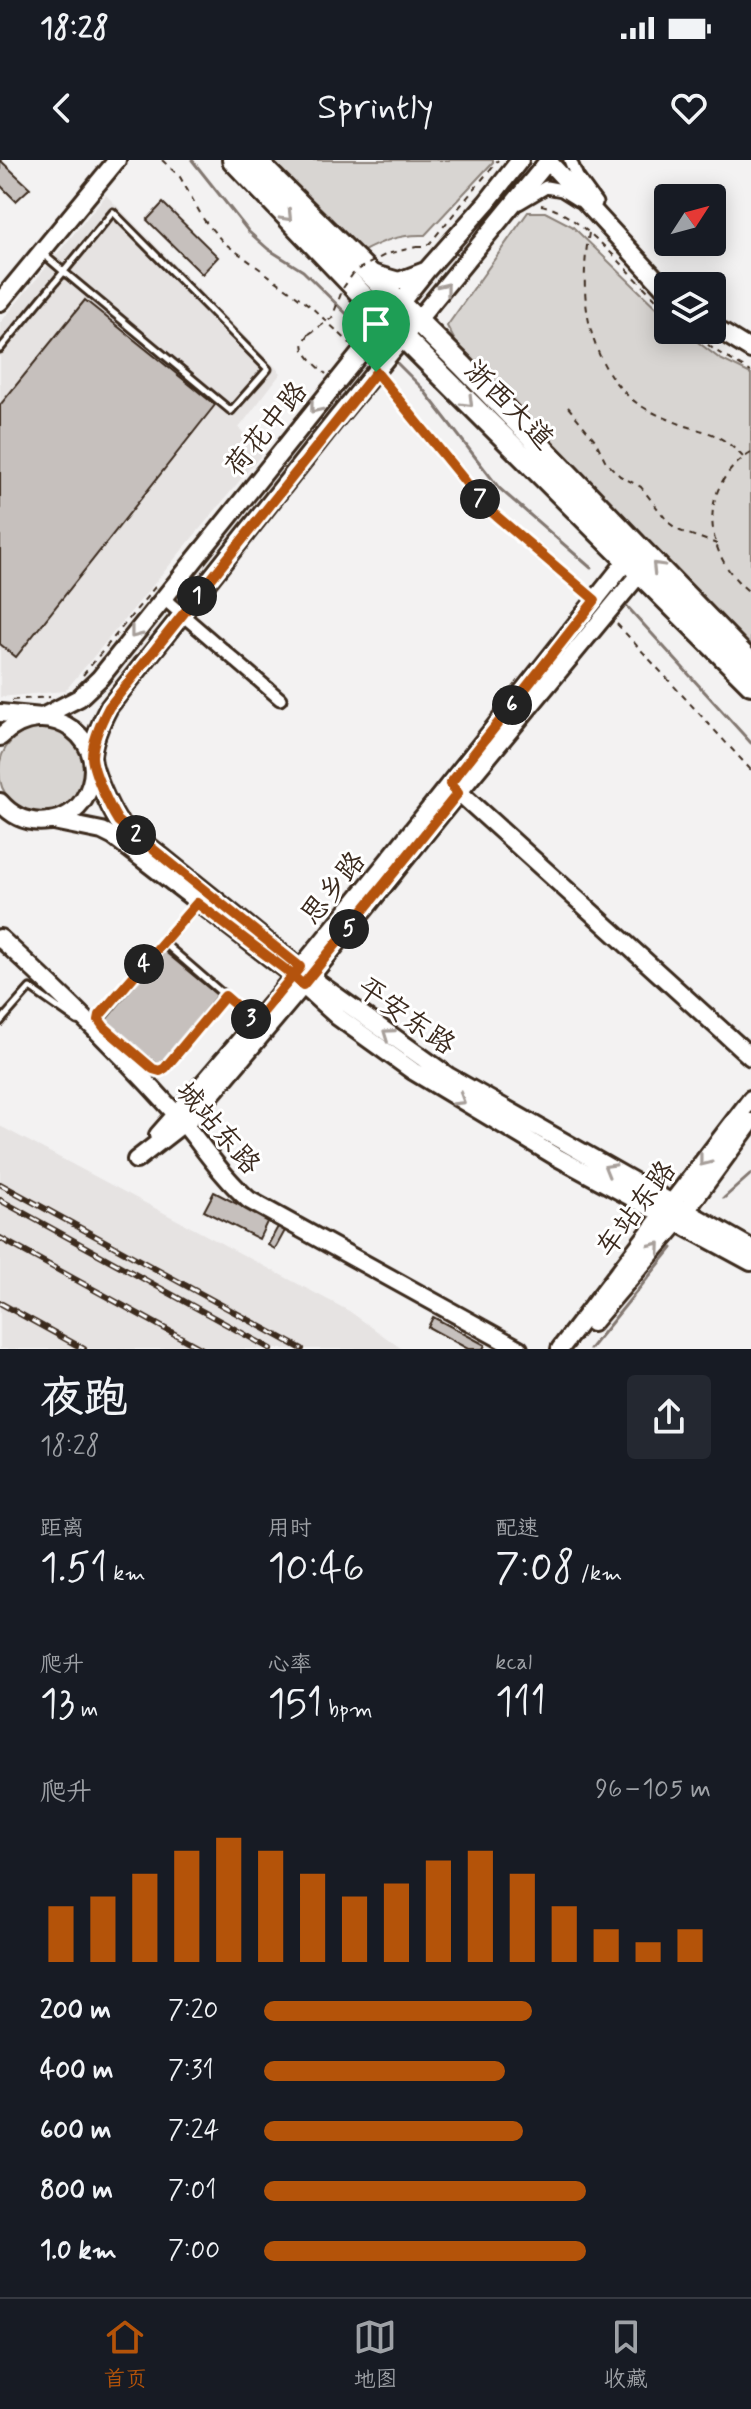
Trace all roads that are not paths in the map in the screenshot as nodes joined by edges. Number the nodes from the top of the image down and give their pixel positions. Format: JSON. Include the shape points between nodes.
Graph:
{"nodes":[{"id":1,"x":117,"y":160,"type":"edge"},
{"id":2,"x":233,"y":160,"type":"edge"},
{"id":3,"x":255,"y":160,"type":"edge"},
{"id":4,"x":511,"y":160,"type":"edge"},
{"id":5,"x":520,"y":160,"type":"edge"},
{"id":6,"x":548,"y":160,"type":"edge"},
{"id":7,"x":570,"y":160,"type":"edge"},
{"id":8,"x":507,"y":177,"type":"junction"},
{"id":9,"x":593,"y":210,"type":"junction"},
{"id":10,"x":509,"y":211,"type":"junction"},
{"id":11,"x":625,"y":242,"type":"junction"},
{"id":12,"x":42,"y":252,"type":"junction"},
{"id":13,"x":63,"y":271,"type":"junction"},
{"id":14,"x":426,"y":271,"type":"junction"},
{"id":15,"x":368,"y":272,"type":"junction"},
{"id":16,"x":654,"y":276,"type":"edge"},
{"id":17,"x":0,"y":302,"type":"edge"},
{"id":18,"x":400,"y":304,"type":"junction"},
{"id":19,"x":382,"y":326,"type":"junction"},
{"id":20,"x":726,"y":335,"type":"edge"},
{"id":21,"x":406,"y":336,"type":"junction"},
{"id":22,"x":0,"y":349,"type":"edge"},
{"id":23,"x":751,"y":350,"type":"edge"},
{"id":24,"x":633,"y":566,"type":"junction"},
{"id":25,"x":163,"y":598,"type":"junction"},
{"id":26,"x":183,"y":614,"type":"junction"},
{"id":27,"x":751,"y":663,"type":"edge"},
{"id":28,"x":751,"y":684,"type":"edge"},
{"id":29,"x":280,"y":699,"type":"dead end"},
{"id":30,"x":4,"y":707,"type":"edge"},
{"id":31,"x":42,"y":717,"type":"junction"},
{"id":32,"x":0,"y":737,"type":"edge"},
{"id":33,"x":92,"y":758,"type":"junction"},
{"id":34,"x":454,"y":788,"type":"junction"},
{"id":35,"x":0,"y":802,"type":"edge"},
{"id":36,"x":53,"y":821,"type":"junction"},
{"id":37,"x":197,"y":903,"type":"junction"},
{"id":38,"x":0,"y":938,"type":"edge"},
{"id":39,"x":163,"y":942,"type":"junction"},
{"id":40,"x":302,"y":976,"type":"junction"},
{"id":41,"x":225,"y":996,"type":"junction"},
{"id":42,"x":0,"y":1022,"type":"edge"},
{"id":43,"x":255,"y":1022,"type":"junction"},
{"id":44,"x":107,"y":1042,"type":"junction"},
{"id":45,"x":751,"y":1057,"type":"edge"},
{"id":46,"x":751,"y":1099,"type":"edge"},
{"id":47,"x":180,"y":1120,"type":"junction"},
{"id":48,"x":751,"y":1122,"type":"edge"},
{"id":49,"x":673,"y":1213,"type":"junction"},
{"id":50,"x":751,"y":1248,"type":"edge"},
{"id":51,"x":751,"y":1262,"type":"edge"},
{"id":52,"x":519,"y":1349,"type":"edge"},
{"id":53,"x":560,"y":1349,"type":"edge"},
{"id":54,"x":570,"y":1349,"type":"edge"}],
"edges":[{"from":1,"to":12,"type":"main road"},
{"from":2,"to":19,"type":"highway","name":"浙西大道","one_way":true},
{"from":3,"to":15,"type":"highway","name":"浙西大道"},
{"from":4,"to":8,"type":"street"},
{"from":5,"to":8,"type":"main road","name":"荷花中路"},
{"from":6,"to":9,"type":"main road"},
{"from":6,"to":10,"type":"main road"},
{"from":7,"to":11,"type":"street"},
{"from":8,"to":14,"type":"main road","name":"荷花中路"},
{"from":9,"to":10,"type":"street","via":[[562,190],[546,187]]},
{"from":9,"to":11,"type":"main road"},
{"from":21,"to":10,"type":"main road","one_way":true},
{"from":11,"to":16,"type":"main road"},
{"from":12,"to":13,"type":"lane"},
{"from":12,"to":17,"type":"main road"},
{"from":13,"to":13,"type":"lane","via":[[231,411],[268,369],[113,212]]},
{"from":13,"to":22,"type":"lane"},
{"from":14,"to":15,"type":"main road","via":[[399,281]]},
{"from":14,"to":18,"type":"main road","name":"荷花中路"},
{"from":15,"to":18,"type":"highway","name":"浙西大道"},
{"from":18,"to":19,"type":"main road","name":"荷花中路"},
{"from":18,"to":21,"type":"highway","name":"浙西大道"},
{"from":19,"to":21,"type":"highway","name":"浙西大道"},
{"from":19,"to":25,"type":"main road","name":"荷花中路","one_way":true},
{"from":20,"to":23,"type":"main road"},
{"from":21,"to":24,"type":"highway","name":"浙西大道","one_way":true},
{"from":21,"to":26,"type":"main road"},
{"from":27,"to":21,"type":"highway","name":"浙西大道","one_way":true},
{"from":24,"to":28,"type":"highway","name":"浙西大道"},
{"from":24,"to":34,"type":"main road","name":"思乡路"},
{"from":25,"to":26,"type":"street"},
{"from":25,"to":31,"type":"main road","name":"荷花中路","one_way":true,"via":[[90,689]]},
{"from":26,"to":29,"type":"street"},
{"from":26,"to":33,"type":"main road","via":[[109,707],[98,726]]},
{"from":30,"to":31,"type":"main road"},
{"from":31,"to":32,"type":"main road","name":"荷花中路","via":[[10,727]]},
{"from":31,"to":33,"type":"main road","name":"平安东路","via":[[74,729]]},
{"from":33,"to":36,"type":"main road","via":[[85,797],[68,815]]},
{"from":33,"to":40,"type":"main road","name":"平安东路","via":[[118,821]]},
{"from":34,"to":40,"type":"main road","name":"思乡路"},
{"from":34,"to":45,"type":"main road"},
{"from":35,"to":36,"type":"main road","name":"平安东路","via":[[20,818]]},
{"from":36,"to":37,"type":"main road","name":"平安东路","via":[[114,837]]},
{"from":37,"to":39,"type":"lane"},
{"from":37,"to":40,"type":"main road","name":"平安东路"},
{"from":38,"to":44,"type":"main road","name":"城站东路"},
{"from":39,"to":41,"type":"lane"},
{"from":39,"to":41,"type":"lane","via":[[100,1015],[113,1035],[160,1071]]},
{"from":40,"to":43,"type":"main road","name":"思乡路"},
{"from":40,"to":47,"type":"main road","name":"思乡路"},
{"from":40,"to":49,"type":"main road","name":"平安东路","via":[[338,1017],[413,1071],[501,1125]]},
{"from":41,"to":43,"type":"lane"},
{"from":42,"to":44,"type":"lane","via":[[30,988]]},
{"from":43,"to":47,"type":"main road","name":"思乡路"},
{"from":44,"to":47,"type":"main road","name":"城站东路"},
{"from":46,"to":49,"type":"main road","name":"车站东路","one_way":true},
{"from":47,"to":52,"type":"main road","name":"城站东路","via":[[249,1200]]},
{"from":48,"to":49,"type":"main road","name":"车站东路"},
{"from":49,"to":50,"type":"main road","name":"平安东路"},
{"from":49,"to":51,"type":"main road","name":"平安东路"},
{"from":49,"to":53,"type":"main road","name":"车站东路"},
{"from":54,"to":49,"type":"main road","name":"车站东路","one_way":true}]}
